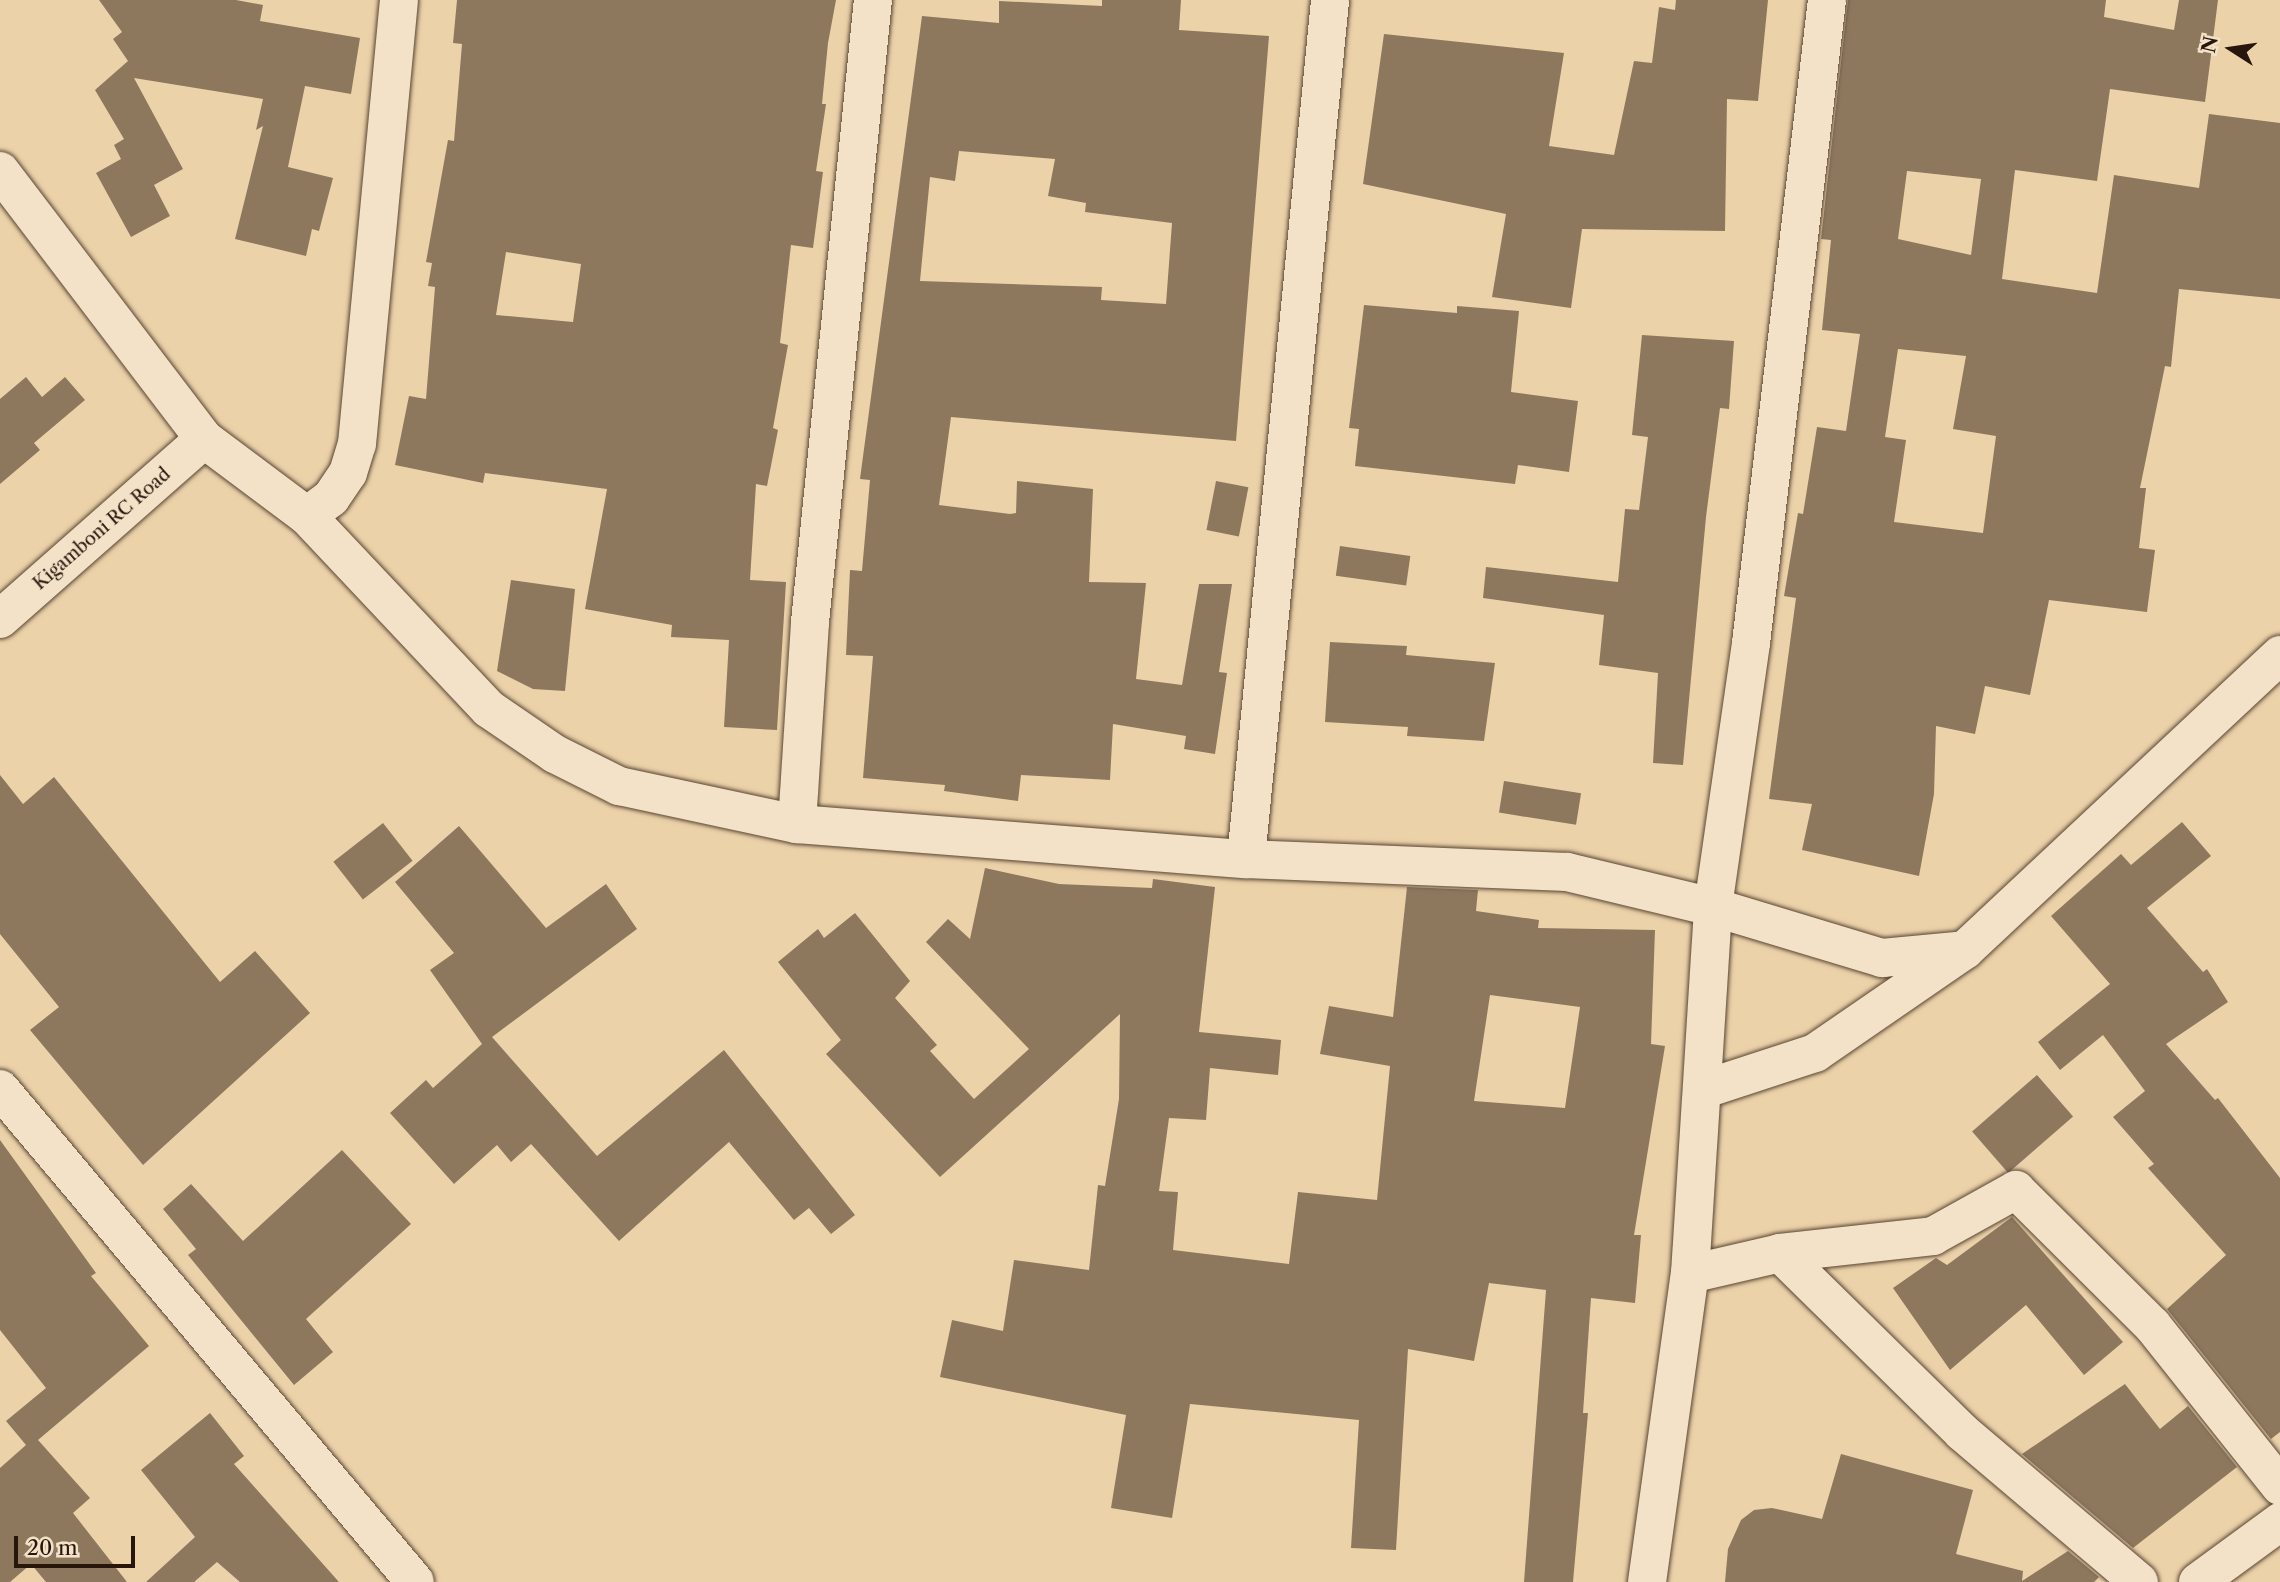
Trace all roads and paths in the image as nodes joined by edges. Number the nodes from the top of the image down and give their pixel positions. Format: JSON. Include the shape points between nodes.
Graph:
{"nodes":[{"id":1,"x":399,"y":0,"type":"edge"},
{"id":2,"x":873,"y":0,"type":"edge"},
{"id":3,"x":1330,"y":0,"type":"edge"},
{"id":4,"x":1827,"y":0,"type":"edge"},
{"id":5,"x":0,"y":171,"type":"edge"},
{"id":6,"x":204,"y":439,"type":"junction"},
{"id":7,"x":307,"y":516,"type":"junction"},
{"id":8,"x":0,"y":619,"type":"edge"},
{"id":9,"x":2280,"y":655,"type":"edge"},
{"id":10,"x":797,"y":824,"type":"junction"},
{"id":11,"x":1246,"y":859,"type":"junction"},
{"id":12,"x":1713,"y":907,"type":"junction"},
{"id":13,"x":1965,"y":950,"type":"junction"},
{"id":14,"x":0,"y":1089,"type":"edge"},
{"id":15,"x":1705,"y":1089,"type":"junction"},
{"id":16,"x":1780,"y":1253,"type":"junction"},
{"id":17,"x":1690,"y":1274,"type":"junction"},
{"id":18,"x":2280,"y":1486,"type":"edge"},
{"id":19,"x":2280,"y":1522,"type":"edge"},
{"id":20,"x":415,"y":1582,"type":"edge"},
{"id":21,"x":1647,"y":1582,"type":"edge"},
{"id":22,"x":2139,"y":1582,"type":"edge"},
{"id":23,"x":2198,"y":1582,"type":"edge"}],
"edges":[{"from":1,"to":7,"type":"street","via":[[357,444],[348,473],[331,498]]},
{"from":2,"to":10,"type":"street","via":[[810,622]]},
{"from":3,"to":11,"type":"street"},
{"from":4,"to":12,"type":"street","via":[[1751,643]]},
{"from":5,"to":6,"type":"street"},
{"from":6,"to":7,"type":"street"},
{"from":6,"to":8,"type":"street","name":"Kigamboni RC Road"},
{"from":7,"to":10,"type":"street","via":[[489,709],[555,754],[619,786]]},
{"from":9,"to":13,"type":"street"},
{"from":10,"to":11,"type":"street"},
{"from":11,"to":12,"type":"street","via":[[1567,872]]},
{"from":12,"to":13,"type":"street","via":[[1882,958]]},
{"from":12,"to":15,"type":"street"},
{"from":13,"to":15,"type":"street","via":[[1815,1053]]},
{"from":14,"to":20,"type":"street"},
{"from":15,"to":17,"type":"street"},
{"from":16,"to":17,"type":"street"},
{"from":16,"to":18,"type":"street","via":[[1933,1236],[2017,1190],[2152,1325]]},
{"from":16,"to":22,"type":"street","via":[[1962,1432]]},
{"from":17,"to":21,"type":"street"},
{"from":19,"to":23,"type":"street"}]}
